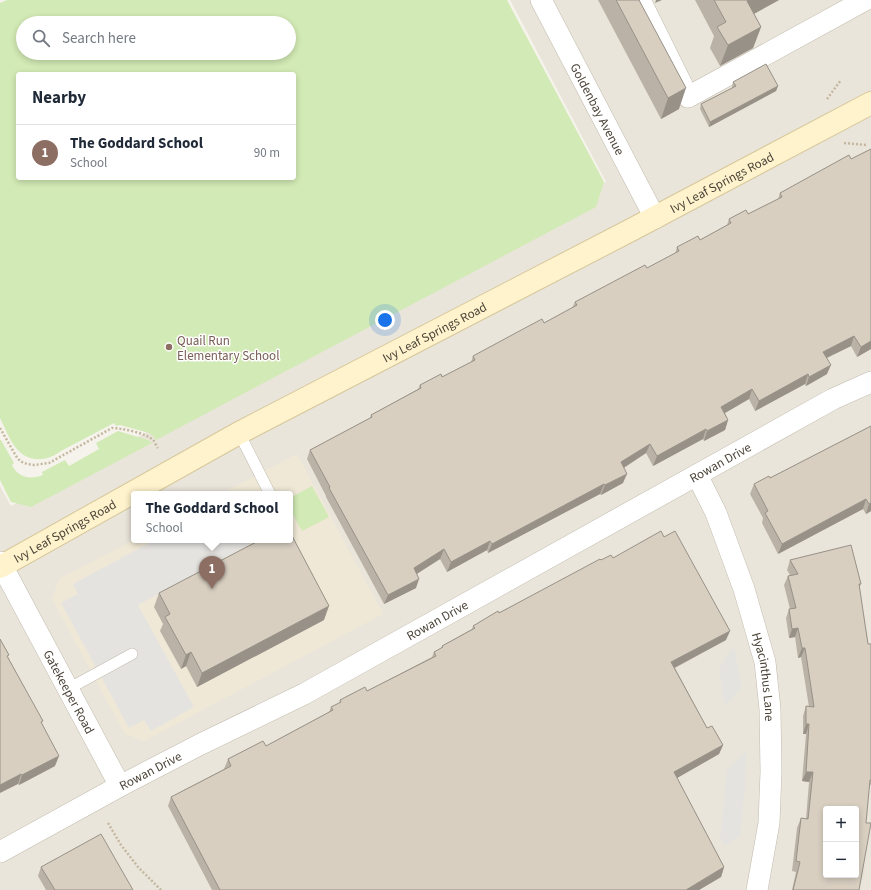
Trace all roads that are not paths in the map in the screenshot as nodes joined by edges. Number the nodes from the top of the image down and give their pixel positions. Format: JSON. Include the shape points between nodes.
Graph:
{"nodes":[{"id":1,"x":540,"y":0,"type":"edge"},
{"id":2,"x":640,"y":0,"type":"edge"},
{"id":3,"x":865,"y":0,"type":"edge"},
{"id":4,"x":871,"y":102,"type":"edge"},
{"id":5,"x":655,"y":218,"type":"junction"},
{"id":6,"x":871,"y":382,"type":"edge"},
{"id":7,"x":239,"y":433,"type":"junction"},
{"id":8,"x":696,"y":475,"type":"junction"},
{"id":9,"x":134,"y":491,"type":"edge"},
{"id":10,"x":268,"y":491,"type":"edge"},
{"id":11,"x":131,"y":493,"type":"edge"},
{"id":12,"x":1,"y":565,"type":"edge"},
{"id":13,"x":132,"y":654,"type":"dead end"},
{"id":14,"x":68,"y":689,"type":"junction"},
{"id":15,"x":120,"y":786,"type":"junction"},
{"id":16,"x":0,"y":852,"type":"edge"},
{"id":17,"x":757,"y":890,"type":"edge"}],
"edges":[{"from":1,"to":5,"type":"street","name":"Goldenbay Avenue"},
{"from":2,"to":3,"type":"street","via":[[688,97]]},
{"from":4,"to":5,"type":"street","name":"Ivy Leaf Springs Road"},
{"from":5,"to":7,"type":"street","name":"Ivy Leaf Springs Road"},
{"from":6,"to":8,"type":"street","name":"Rowan Drive","via":[[833,399]]},
{"from":7,"to":9,"type":"street","name":"Ivy Leaf Springs Road"},
{"from":7,"to":10,"type":"lane"},
{"from":8,"to":15,"type":"street","name":"Rowan Drive","via":[[304,694]]},
{"from":8,"to":17,"type":"street","name":"Hyacinthus Lane","via":[[716,513],[744,589],[765,662],[770,709],[771,772],[769,823]]},
{"from":11,"to":12,"type":"street","name":"Ivy Leaf Springs Road"},
{"from":12,"to":14,"type":"street","name":"Gatekeeper Road"},
{"from":13,"to":14,"type":"lane"},
{"from":14,"to":15,"type":"street","name":"Gatekeeper Road"},
{"from":15,"to":16,"type":"street","name":"Rowan Drive"}]}
